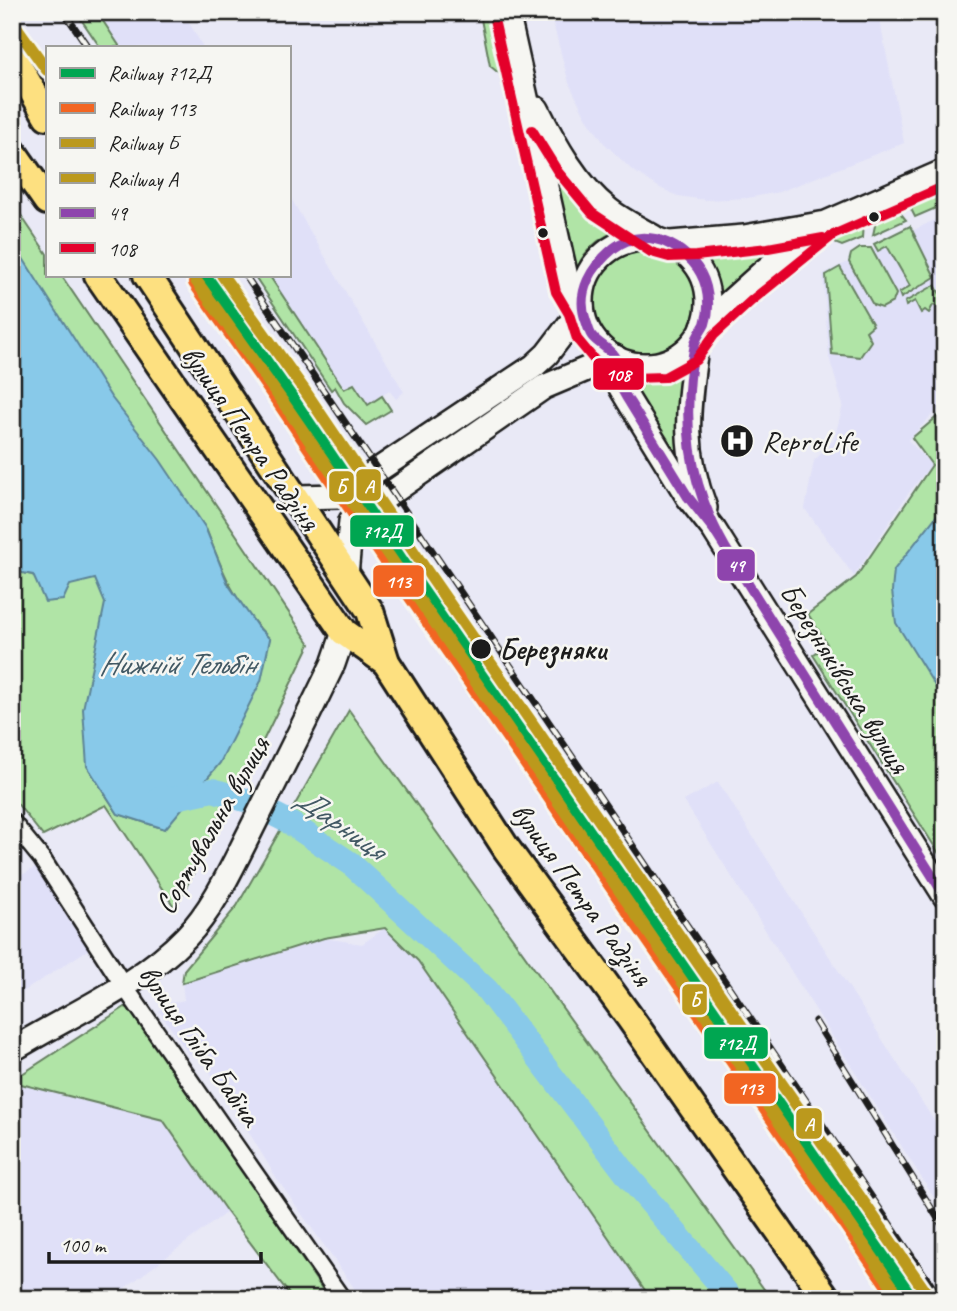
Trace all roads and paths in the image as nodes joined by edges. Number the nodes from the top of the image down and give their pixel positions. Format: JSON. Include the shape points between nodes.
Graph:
{"nodes":[{"id":1,"x":507,"y":12,"type":"edge"},
{"id":2,"x":12,"y":55,"type":"edge"},
{"id":3,"x":520,"y":74,"type":"junction"},
{"id":4,"x":46,"y":114,"type":"edge"},
{"id":5,"x":12,"y":151,"type":"edge"},
{"id":6,"x":945,"y":172,"type":"edge"},
{"id":7,"x":46,"y":200,"type":"edge"},
{"id":8,"x":826,"y":223,"type":"junction"},
{"id":9,"x":663,"y":241,"type":"junction"},
{"id":10,"x":99,"y":276,"type":"edge"},
{"id":11,"x":148,"y":276,"type":"edge"},
{"id":12,"x":566,"y":277,"type":"junction"},
{"id":13,"x":582,"y":308,"type":"junction"},
{"id":14,"x":700,"y":332,"type":"junction"},
{"id":15,"x":550,"y":349,"type":"junction"},
{"id":16,"x":615,"y":357,"type":"junction"},
{"id":17,"x":560,"y":379,"type":"junction"},
{"id":18,"x":621,"y":388,"type":"junction"},
{"id":19,"x":296,"y":497,"type":"junction"},
{"id":20,"x":714,"y":530,"type":"junction"},
{"id":21,"x":346,"y":575,"type":"junction"},
{"id":22,"x":344,"y":632,"type":"junction"},
{"id":23,"x":386,"y":662,"type":"junction"},
{"id":24,"x":12,"y":821,"type":"edge"},
{"id":25,"x":945,"y":896,"type":"edge"},
{"id":26,"x":124,"y":986,"type":"junction"},
{"id":27,"x":12,"y":1051,"type":"edge"},
{"id":28,"x":342,"y":1299,"type":"edge"},
{"id":29,"x":827,"y":1299,"type":"edge"}],
"edges":[{"from":1,"to":3,"type":"street"},
{"from":2,"to":4,"type":"main road"},
{"from":3,"to":9,"type":"street","via":[[551,136],[583,183],[609,209]]},
{"from":3,"to":12,"type":"street"},
{"from":5,"to":7,"type":"main road"},
{"from":6,"to":8,"type":"street"},
{"from":8,"to":9,"type":"street","via":[[744,237]]},
{"from":8,"to":14,"type":"street","via":[[763,272]]},
{"from":9,"to":13,"type":"street","via":[[632,239],[604,253],[586,278]]},
{"from":9,"to":14,"type":"street","via":[[693,260],[704,278],[708,298]]},
{"from":10,"to":22,"type":"main road","name":"вулиця Петра Радзіня"},
{"from":11,"to":19,"type":"main road","name":"вулиця Петра Радзіня"},
{"from":12,"to":13,"type":"street"},
{"from":12,"to":15,"type":"street","via":[[561,322]]},
{"from":13,"to":15,"type":"street"},
{"from":13,"to":16,"type":"street","via":[[593,337]]},
{"from":14,"to":16,"type":"street","via":[[681,354],[663,363],[641,365]]},
{"from":14,"to":20,"type":"street","name":"Березняківська вулиця","via":[[688,394],[688,433],[696,482]]},
{"from":15,"to":19,"type":"street","via":[[526,372],[339,496]]},
{"from":16,"to":17,"type":"street"},
{"from":16,"to":18,"type":"street","name":"Березняківська вулиця"},
{"from":17,"to":18,"type":"street","via":[[598,376]]},
{"from":17,"to":21,"type":"street","via":[[351,522]]},
{"from":18,"to":20,"type":"street","name":"Березняківська вулиця","via":[[688,497]]},
{"from":19,"to":21,"type":"main road","name":"вулиця Петра Радзіня"},
{"from":20,"to":25,"type":"street","name":"Березняківська вулиця"},
{"from":21,"to":23,"type":"main road","name":"вулиця Петра Радзіня","via":[[370,611]]},
{"from":22,"to":23,"type":"main road","name":"вулиця Петра Радзіня"},
{"from":22,"to":26,"type":"street","name":"Сортувальна вулиця","via":[[289,755],[209,906],[164,958]]},
{"from":23,"to":29,"type":"main road","name":"вулиця Петра Радзіня","via":[[506,848]]},
{"from":24,"to":26,"type":"street","name":"вулиця Гліба Бабіча"},
{"from":26,"to":27,"type":"street","name":"Сортувальна вулиця"},
{"from":26,"to":28,"type":"street","name":"вулиця Гліба Бабіча"}]}
